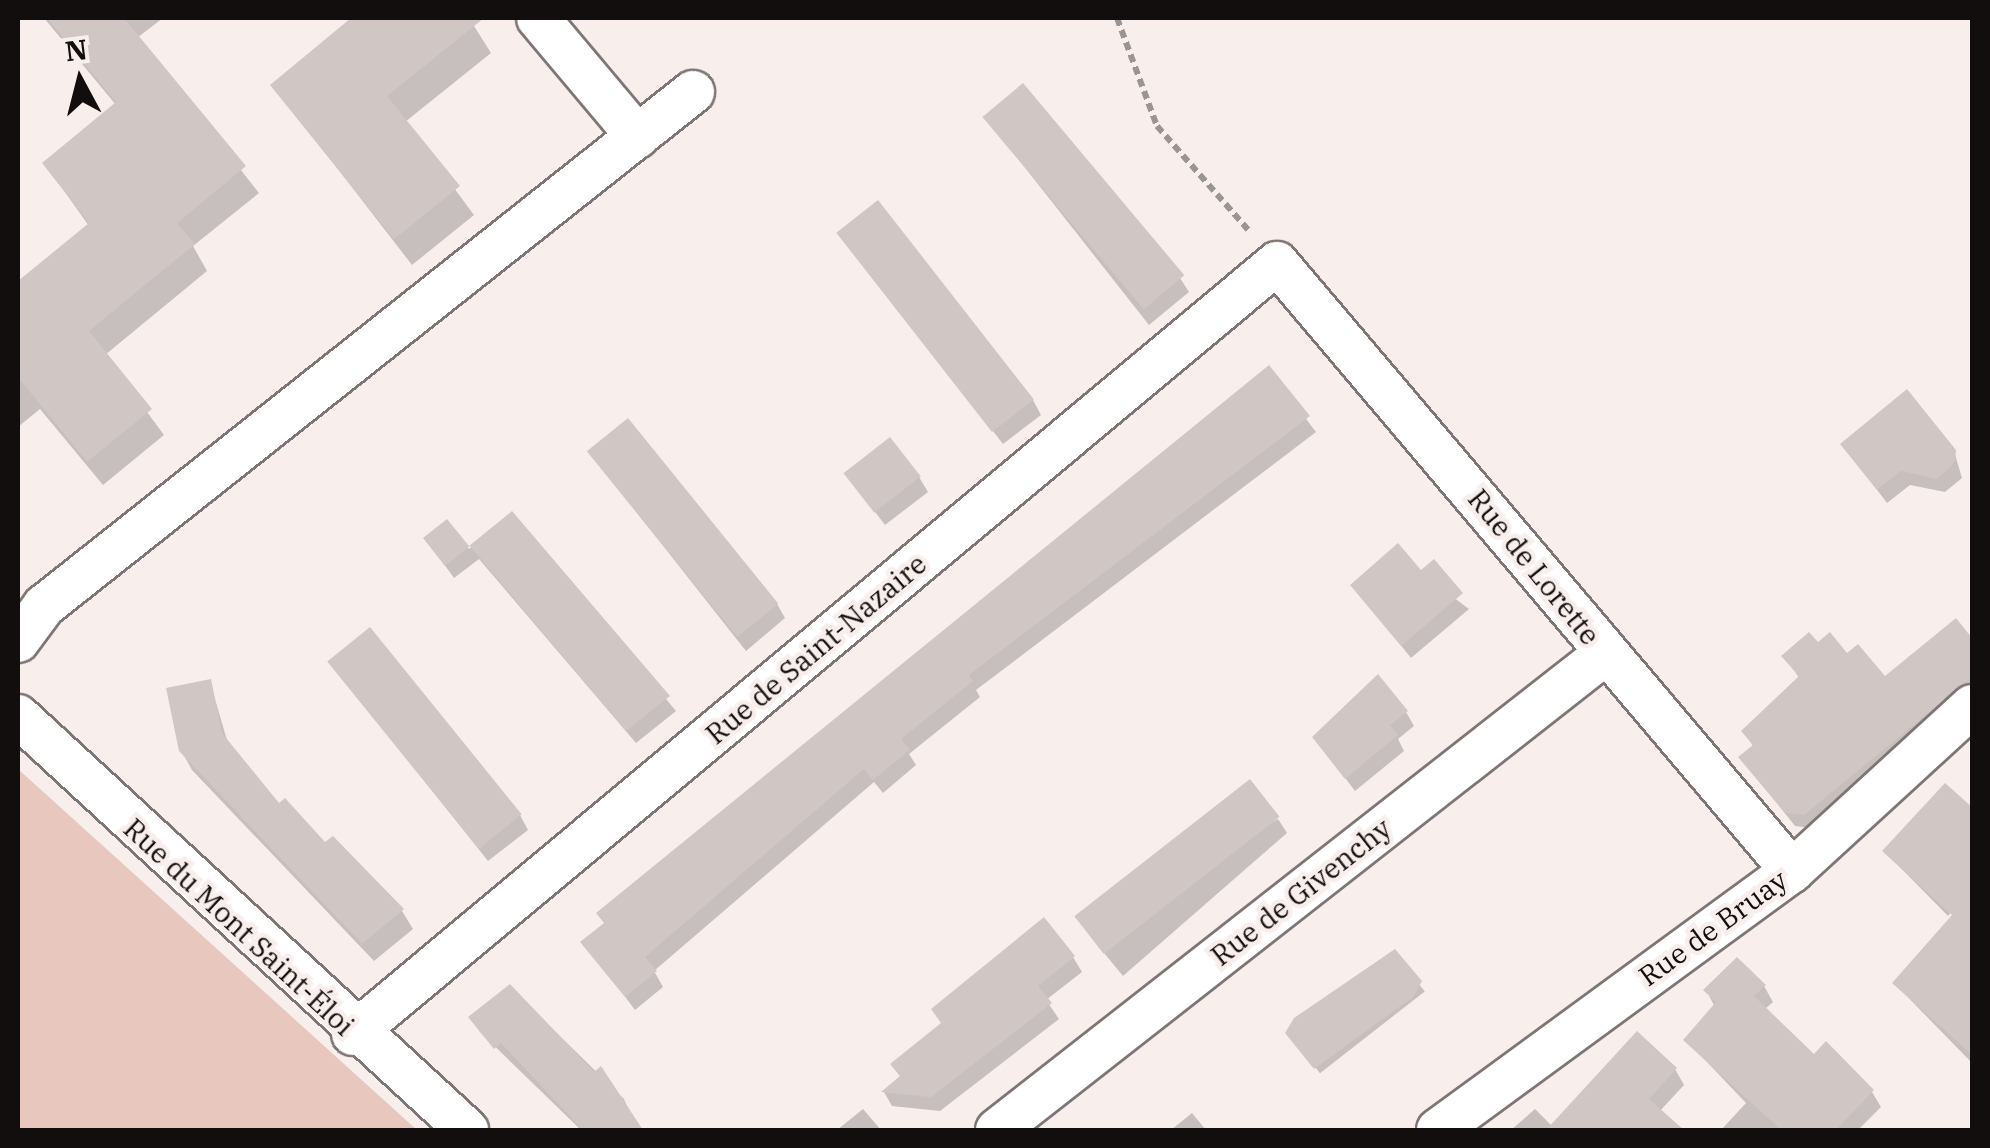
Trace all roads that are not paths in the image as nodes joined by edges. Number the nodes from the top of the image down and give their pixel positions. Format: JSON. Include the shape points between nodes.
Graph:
{"nodes":[{"id":1,"x":538,"y":18,"type":"edge"},
{"id":2,"x":693,"y":92,"type":"dead end"},
{"id":3,"x":638,"y":138,"type":"junction"},
{"id":4,"x":1277,"y":263,"type":"joint"},
{"id":5,"x":18,"y":641,"type":"edge"},
{"id":6,"x":1605,"y":654,"type":"junction"},
{"id":7,"x":1972,"y":706,"type":"edge"},
{"id":8,"x":18,"y":716,"type":"edge"},
{"id":9,"x":1792,"y":871,"type":"junction"},
{"id":10,"x":354,"y":1034,"type":"junction"},
{"id":11,"x":467,"y":1130,"type":"edge"},
{"id":12,"x":997,"y":1130,"type":"edge"},
{"id":13,"x":1438,"y":1130,"type":"edge"}],
"edges":[{"from":1,"to":3,"type":"street"},
{"from":2,"to":3,"type":"street"},
{"from":3,"to":5,"type":"street","via":[[44,606]]},
{"from":4,"to":6,"type":"street","name":"Rue de Lorette"},
{"from":4,"to":10,"type":"street","name":"Rue de Saint-Nazaire"},
{"from":6,"to":9,"type":"street","name":"Rue de Lorette"},
{"from":6,"to":12,"type":"street","name":"Rue de Givenchy"},
{"from":7,"to":9,"type":"street","name":"Rue de Bruay"},
{"from":8,"to":10,"type":"street","name":"Rue du Mont Saint-Éloi"},
{"from":9,"to":13,"type":"street","name":"Rue de Bruay"},
{"from":10,"to":11,"type":"street","name":"Rue du Mont Saint-Éloi"}]}
